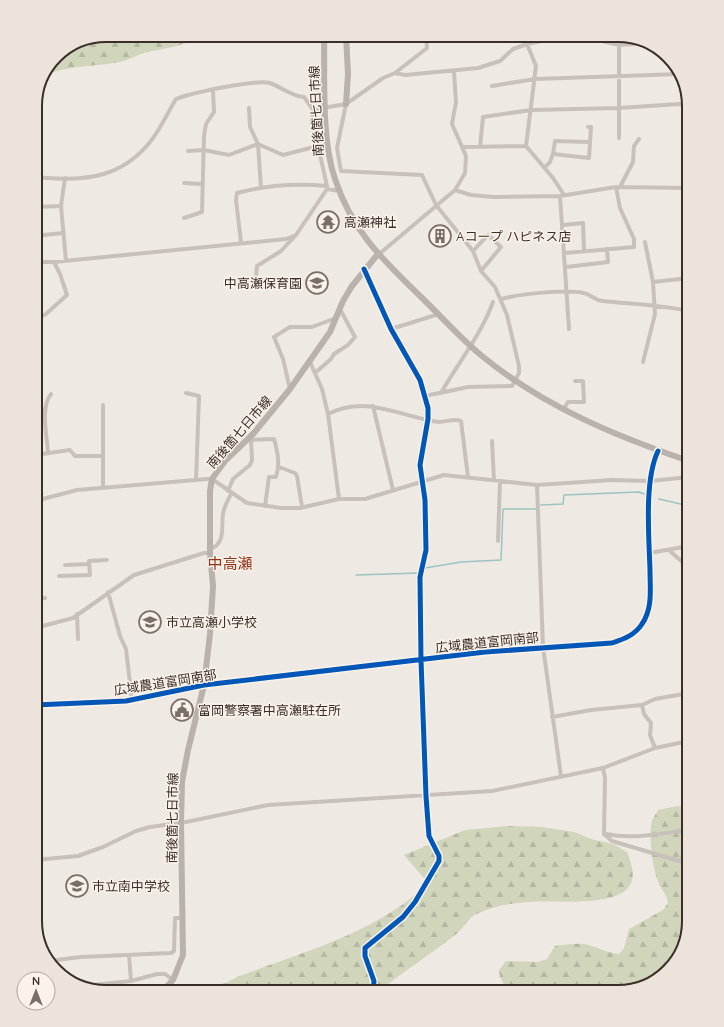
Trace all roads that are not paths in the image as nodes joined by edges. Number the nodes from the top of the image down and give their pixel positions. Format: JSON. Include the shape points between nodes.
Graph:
{"nodes":[{"id":1,"x":324,"y":42,"type":"edge"},
{"id":2,"x":346,"y":42,"type":"edge"},
{"id":3,"x":427,"y":42,"type":"edge"},
{"id":4,"x":537,"y":42,"type":"edge"},
{"id":5,"x":606,"y":42,"type":"edge"},
{"id":6,"x":618,"y":42,"type":"edge"},
{"id":7,"x":527,"y":44,"type":"junction"},
{"id":8,"x":634,"y":44,"type":"edge"},
{"id":9,"x":619,"y":45,"type":"junction"},
{"id":10,"x":454,"y":72,"type":"junction"},
{"id":11,"x":394,"y":73,"type":"junction"},
{"id":12,"x":673,"y":74,"type":"edge"},
{"id":13,"x":619,"y":76,"type":"junction"},
{"id":14,"x":535,"y":79,"type":"junction"},
{"id":15,"x":492,"y":86,"type":"dead end"},
{"id":16,"x":213,"y":91,"type":"junction"},
{"id":17,"x":346,"y":104,"type":"junction"},
{"id":18,"x":682,"y":104,"type":"edge"},
{"id":19,"x":249,"y":108,"type":"dead end"},
{"id":20,"x":326,"y":108,"type":"junction"},
{"id":21,"x":620,"y":108,"type":"junction"},
{"id":22,"x":531,"y":110,"type":"junction"},
{"id":23,"x":314,"y":111,"type":"junction"},
{"id":24,"x":588,"y":127,"type":"dead end"},
{"id":25,"x":619,"y":138,"type":"dead end"},
{"id":26,"x":639,"y":139,"type":"dead end"},
{"id":27,"x":590,"y":142,"type":"junction"},
{"id":28,"x":258,"y":144,"type":"junction"},
{"id":29,"x":318,"y":146,"type":"junction"},
{"id":30,"x":526,"y":146,"type":"junction"},
{"id":31,"x":464,"y":147,"type":"junction"},
{"id":32,"x":480,"y":147,"type":"junction"},
{"id":33,"x":204,"y":150,"type":"junction"},
{"id":34,"x":188,"y":151,"type":"dead end"},
{"id":35,"x":553,"y":154,"type":"junction"},
{"id":36,"x":545,"y":167,"type":"junction"},
{"id":37,"x":42,"y":178,"type":"edge"},
{"id":38,"x":65,"y":178,"type":"junction"},
{"id":39,"x":184,"y":183,"type":"dead end"},
{"id":40,"x":202,"y":184,"type":"junction"},
{"id":41,"x":618,"y":187,"type":"junction"},
{"id":42,"x":261,"y":188,"type":"junction"},
{"id":43,"x":327,"y":188,"type":"junction"},
{"id":44,"x":682,"y":188,"type":"edge"},
{"id":45,"x":455,"y":190,"type":"junction"},
{"id":46,"x":339,"y":191,"type":"junction"},
{"id":47,"x":562,"y":195,"type":"junction"},
{"id":48,"x":436,"y":205,"type":"junction"},
{"id":49,"x":61,"y":206,"type":"junction"},
{"id":50,"x":42,"y":207,"type":"edge"},
{"id":51,"x":184,"y":218,"type":"dead end"},
{"id":52,"x":563,"y":226,"type":"junction"},
{"id":53,"x":63,"y":233,"type":"junction"},
{"id":54,"x":42,"y":235,"type":"edge"},
{"id":55,"x":296,"y":235,"type":"junction"},
{"id":56,"x":241,"y":242,"type":"junction"},
{"id":57,"x":645,"y":242,"type":"dead end"},
{"id":58,"x":607,"y":249,"type":"junction"},
{"id":59,"x":584,"y":250,"type":"junction"},
{"id":60,"x":473,"y":252,"type":"junction"},
{"id":61,"x":565,"y":253,"type":"junction"},
{"id":62,"x":377,"y":255,"type":"junction"},
{"id":63,"x":66,"y":261,"type":"junction"},
{"id":64,"x":42,"y":262,"type":"edge"},
{"id":65,"x":54,"y":262,"type":"junction"},
{"id":66,"x":566,"y":267,"type":"junction"},
{"id":67,"x":364,"y":269,"type":"junction"},
{"id":68,"x":481,"y":271,"type":"junction"},
{"id":69,"x":256,"y":277,"type":"dead end"},
{"id":70,"x":682,"y":279,"type":"edge"},
{"id":71,"x":653,"y":282,"type":"junction"},
{"id":72,"x":566,"y":292,"type":"junction"},
{"id":73,"x":501,"y":299,"type":"junction"},
{"id":74,"x":493,"y":302,"type":"dead end"},
{"id":75,"x":656,"y":307,"type":"junction"},
{"id":76,"x":340,"y":309,"type":"junction"},
{"id":77,"x":682,"y":310,"type":"edge"},
{"id":78,"x":439,"y":314,"type":"junction"},
{"id":79,"x":42,"y":316,"type":"edge"},
{"id":80,"x":336,"y":318,"type":"junction"},
{"id":81,"x":391,"y":329,"type":"junction"},
{"id":82,"x":569,"y":329,"type":"dead end"},
{"id":83,"x":471,"y":345,"type":"junction"},
{"id":84,"x":310,"y":362,"type":"junction"},
{"id":85,"x":643,"y":362,"type":"dead end"},
{"id":86,"x":315,"y":373,"type":"junction"},
{"id":87,"x":515,"y":381,"type":"junction"},
{"id":88,"x":574,"y":381,"type":"dead end"},
{"id":89,"x":290,"y":389,"type":"junction"},
{"id":90,"x":441,"y":392,"type":"junction"},
{"id":91,"x":186,"y":393,"type":"dead end"},
{"id":92,"x":51,"y":394,"type":"dead end"},
{"id":93,"x":425,"y":396,"type":"junction"},
{"id":94,"x":103,"y":405,"type":"dead end"},
{"id":95,"x":373,"y":406,"type":"junction"},
{"id":96,"x":45,"y":410,"type":"junction"},
{"id":97,"x":562,"y":410,"type":"junction"},
{"id":98,"x":42,"y":411,"type":"edge"},
{"id":99,"x":328,"y":414,"type":"junction"},
{"id":100,"x":428,"y":419,"type":"junction"},
{"id":101,"x":251,"y":438,"type":"junction"},
{"id":102,"x":492,"y":441,"type":"dead end"},
{"id":103,"x":658,"y":450,"type":"junction"},
{"id":104,"x":48,"y":452,"type":"junction"},
{"id":105,"x":42,"y":453,"type":"edge"},
{"id":106,"x":103,"y":456,"type":"junction"},
{"id":107,"x":682,"y":459,"type":"edge"},
{"id":108,"x":279,"y":467,"type":"junction"},
{"id":109,"x":468,"y":477,"type":"junction"},
{"id":110,"x":682,"y":478,"type":"edge"},
{"id":111,"x":212,"y":479,"type":"junction"},
{"id":112,"x":196,"y":480,"type":"junction"},
{"id":113,"x":494,"y":480,"type":"junction"},
{"id":114,"x":500,"y":480,"type":"junction"},
{"id":115,"x":421,"y":481,"type":"junction"},
{"id":116,"x":650,"y":481,"type":"junction"},
{"id":117,"x":537,"y":485,"type":"junction"},
{"id":118,"x":103,"y":488,"type":"junction"},
{"id":119,"x":393,"y":490,"type":"junction"},
{"id":120,"x":230,"y":492,"type":"junction"},
{"id":121,"x":339,"y":499,"type":"junction"},
{"id":122,"x":42,"y":500,"type":"edge"},
{"id":123,"x":265,"y":506,"type":"junction"},
{"id":124,"x":302,"y":507,"type":"junction"},
{"id":125,"x":498,"y":541,"type":"dead end"},
{"id":126,"x":682,"y":548,"type":"edge"},
{"id":127,"x":210,"y":551,"type":"junction"},
{"id":128,"x":670,"y":551,"type":"junction"},
{"id":129,"x":649,"y":553,"type":"junction"},
{"id":130,"x":107,"y":560,"type":"dead end"},
{"id":131,"x":682,"y":562,"type":"edge"},
{"id":132,"x":90,"y":564,"type":"junction"},
{"id":133,"x":65,"y":565,"type":"dead end"},
{"id":134,"x":59,"y":576,"type":"dead end"},
{"id":135,"x":108,"y":592,"type":"junction"},
{"id":136,"x":42,"y":598,"type":"edge"},
{"id":137,"x":45,"y":598,"type":"dead end"},
{"id":138,"x":77,"y":614,"type":"junction"},
{"id":139,"x":42,"y":627,"type":"edge"},
{"id":140,"x":78,"y":639,"type":"dead end"},
{"id":141,"x":543,"y":647,"type":"junction"},
{"id":142,"x":421,"y":660,"type":"junction"},
{"id":143,"x":204,"y":685,"type":"junction"},
{"id":144,"x":682,"y":694,"type":"edge"},
{"id":145,"x":132,"y":700,"type":"junction"},
{"id":146,"x":42,"y":705,"type":"edge"},
{"id":147,"x":642,"y":705,"type":"junction"},
{"id":148,"x":552,"y":717,"type":"junction"},
{"id":149,"x":682,"y":742,"type":"edge"},
{"id":150,"x":655,"y":748,"type":"junction"},
{"id":151,"x":603,"y":768,"type":"junction"},
{"id":152,"x":561,"y":776,"type":"junction"},
{"id":153,"x":426,"y":796,"type":"junction"},
{"id":154,"x":181,"y":822,"type":"junction"},
{"id":155,"x":682,"y":831,"type":"edge"},
{"id":156,"x":604,"y":834,"type":"junction"},
{"id":157,"x":682,"y":858,"type":"edge"},
{"id":158,"x":42,"y":859,"type":"edge"},
{"id":159,"x":680,"y":861,"type":"joint"},
{"id":160,"x":183,"y":918,"type":"junction"},
{"id":161,"x":129,"y":955,"type":"junction"},
{"id":162,"x":55,"y":960,"type":"edge"},
{"id":163,"x":173,"y":980,"type":"junction"},
{"id":164,"x":131,"y":981,"type":"junction"},
{"id":165,"x":98,"y":984,"type":"edge"},
{"id":166,"x":167,"y":985,"type":"edge"},
{"id":167,"x":374,"y":985,"type":"edge"}],
"edges":[{"from":1,"to":20,"type":"street","name":"南後箇七日市線"},
{"from":2,"to":17,"type":"street"},
{"from":3,"to":11,"type":"street","via":[[427,48]]},
{"from":4,"to":7,"type":"street"},
{"from":5,"to":9,"type":"street"},
{"from":6,"to":9,"type":"street"},
{"from":7,"to":10,"type":"street","via":[[513,49],[495,63]]},
{"from":7,"to":14,"type":"street","via":[[536,66]]},
{"from":8,"to":9,"type":"street"},
{"from":9,"to":13,"type":"street"},
{"from":10,"to":11,"type":"street","via":[[406,76]]},
{"from":10,"to":31,"type":"street","via":[[456,102],[452,124]]},
{"from":11,"to":17,"type":"street"},
{"from":12,"to":13,"type":"street"},
{"from":13,"to":14,"type":"street"},
{"from":13,"to":21,"type":"street"},
{"from":14,"to":15,"type":"street"},
{"from":14,"to":22,"type":"street"},
{"from":16,"to":23,"type":"street","via":[[234,84],[269,83],[297,97],[304,97]]},
{"from":16,"to":33,"type":"street","via":[[214,112],[206,124]]},
{"from":16,"to":38,"type":"street","via":[[176,99],[159,130],[130,162],[120,168],[96,177]]},
{"from":17,"to":20,"type":"street"},
{"from":17,"to":48,"type":"street","via":[[337,148],[341,171],[422,175]]},
{"from":18,"to":21,"type":"street"},
{"from":19,"to":28,"type":"street","via":[[250,127]]},
{"from":20,"to":23,"type":"street"},
{"from":20,"to":46,"type":"street","name":"南後箇七日市線","via":[[330,160]]},
{"from":21,"to":22,"type":"street"},
{"from":21,"to":25,"type":"street"},
{"from":22,"to":30,"type":"street"},
{"from":22,"to":32,"type":"street","via":[[483,117]]},
{"from":23,"to":29,"type":"street","via":[[311,122]]},
{"from":24,"to":27,"type":"street","via":[[591,127]]},
{"from":26,"to":41,"type":"street","via":[[634,146],[633,162]]},
{"from":27,"to":35,"type":"street","via":[[555,141]]},
{"from":27,"to":35,"type":"street","via":[[589,158]]},
{"from":28,"to":29,"type":"street","via":[[284,155]]},
{"from":28,"to":33,"type":"street","via":[[229,155]]},
{"from":28,"to":42,"type":"street"},
{"from":29,"to":43,"type":"street"},
{"from":30,"to":32,"type":"street"},
{"from":30,"to":36,"type":"street"},
{"from":31,"to":32,"type":"street"},
{"from":31,"to":45,"type":"street","via":[[464,173]]},
{"from":33,"to":34,"type":"street"},
{"from":33,"to":40,"type":"street"},
{"from":35,"to":36,"type":"street"},
{"from":36,"to":47,"type":"street"},
{"from":37,"to":38,"type":"street"},
{"from":38,"to":49,"type":"street"},
{"from":39,"to":40,"type":"street"},
{"from":40,"to":51,"type":"street","via":[[202,212]]},
{"from":41,"to":44,"type":"street"},
{"from":41,"to":47,"type":"street"},
{"from":41,"to":58,"type":"street","via":[[620,208],[634,239],[634,247]]},
{"from":42,"to":43,"type":"street","via":[[278,185]]},
{"from":42,"to":56,"type":"street","via":[[237,193]]},
{"from":43,"to":46,"type":"street"},
{"from":43,"to":55,"type":"street"},
{"from":45,"to":47,"type":"street","via":[[471,195],[493,197]]},
{"from":45,"to":48,"type":"street"},
{"from":46,"to":62,"type":"street","name":"南後箇七日市線","via":[[357,227]]},
{"from":47,"to":52,"type":"street"},
{"from":48,"to":60,"type":"street"},
{"from":48,"to":62,"type":"street"},
{"from":49,"to":50,"type":"street"},
{"from":49,"to":53,"type":"street"},
{"from":52,"to":59,"type":"street","via":[[583,223]]},
{"from":52,"to":61,"type":"street"},
{"from":53,"to":54,"type":"street"},
{"from":53,"to":63,"type":"street"},
{"from":55,"to":56,"type":"street","via":[[286,239]]},
{"from":55,"to":69,"type":"street","via":[[281,251],[256,266]]},
{"from":56,"to":63,"type":"street"},
{"from":57,"to":71,"type":"street"},
{"from":58,"to":59,"type":"street"},
{"from":58,"to":66,"type":"street","via":[[608,262]]},
{"from":59,"to":61,"type":"street"},
{"from":60,"to":68,"type":"street"},
{"from":60,"to":68,"type":"street","via":[[488,235],[501,247]]},
{"from":61,"to":66,"type":"street"},
{"from":62,"to":67,"type":"street","name":"南後箇七日市線"},
{"from":62,"to":78,"type":"street"},
{"from":63,"to":65,"type":"street"},
{"from":64,"to":65,"type":"street"},
{"from":65,"to":79,"type":"street","via":[[67,294]]},
{"from":66,"to":72,"type":"street"},
{"from":67,"to":76,"type":"street","name":"南後箇七日市線"},
{"from":67,"to":81,"type":"street"},
{"from":68,"to":73,"type":"street","via":[[492,282]]},
{"from":70,"to":71,"type":"street"},
{"from":71,"to":75,"type":"street"},
{"from":72,"to":73,"type":"street","via":[[518,295]]},
{"from":72,"to":75,"type":"street","via":[[584,293],[602,301]]},
{"from":72,"to":82,"type":"street"},
{"from":73,"to":87,"type":"street","via":[[519,366]]},
{"from":74,"to":83,"type":"street"},
{"from":75,"to":77,"type":"street"},
{"from":75,"to":85,"type":"street","via":[[650,342]]},
{"from":76,"to":80,"type":"street","name":"南後箇七日市線"},
{"from":76,"to":86,"type":"street","via":[[356,337]]},
{"from":78,"to":81,"type":"street"},
{"from":78,"to":83,"type":"street"},
{"from":80,"to":84,"type":"street","name":"南後箇七日市線"},
{"from":80,"to":89,"type":"street","via":[[312,327],[290,327],[274,337],[283,358]]},
{"from":81,"to":93,"type":"street","via":[[420,380]]},
{"from":83,"to":87,"type":"street"},
{"from":83,"to":90,"type":"street"},
{"from":84,"to":86,"type":"street"},
{"from":84,"to":89,"type":"street","name":"南後箇七日市線"},
{"from":86,"to":99,"type":"street"},
{"from":87,"to":90,"type":"street","via":[[512,386],[468,387]]},
{"from":87,"to":97,"type":"street"},
{"from":88,"to":97,"type":"street","via":[[583,381],[584,402],[568,402]]},
{"from":89,"to":101,"type":"street","name":"南後箇七日市線"},
{"from":90,"to":93,"type":"street"},
{"from":91,"to":112,"type":"street","via":[[199,396]]},
{"from":92,"to":96,"type":"street"},
{"from":93,"to":100,"type":"street"},
{"from":94,"to":106,"type":"street"},
{"from":95,"to":99,"type":"street","via":[[341,408]]},
{"from":95,"to":100,"type":"street"},
{"from":95,"to":119,"type":"street"},
{"from":96,"to":98,"type":"street"},
{"from":96,"to":104,"type":"street"},
{"from":97,"to":103,"type":"street"},
{"from":99,"to":121,"type":"street"},
{"from":100,"to":109,"type":"street","via":[[441,422],[461,421]]},
{"from":100,"to":115,"type":"street","via":[[420,465]]},
{"from":101,"to":108,"type":"street","via":[[274,439]]},
{"from":101,"to":111,"type":"street","name":"南後箇七日市線","via":[[225,460]]},
{"from":101,"to":120,"type":"street","via":[[252,460],[250,465],[233,479]]},
{"from":102,"to":113,"type":"street"},
{"from":103,"to":107,"type":"street"},
{"from":103,"to":116,"type":"street","name":"広域農道富岡南部"},
{"from":104,"to":105,"type":"street"},
{"from":104,"to":106,"type":"street","via":[[70,450],[75,456]]},
{"from":106,"to":118,"type":"street"},
{"from":108,"to":123,"type":"street","via":[[276,477],[269,477]]},
{"from":108,"to":124,"type":"street","via":[[298,476]]},
{"from":109,"to":113,"type":"street"},
{"from":109,"to":115,"type":"street","via":[[444,475]]},
{"from":110,"to":116,"type":"street"},
{"from":111,"to":112,"type":"street"},
{"from":111,"to":120,"type":"street"},
{"from":111,"to":127,"type":"street","name":"南後箇七日市線"},
{"from":112,"to":118,"type":"street"},
{"from":113,"to":114,"type":"street"},
{"from":114,"to":117,"type":"street"},
{"from":114,"to":125,"type":"street"},
{"from":115,"to":119,"type":"street"},
{"from":115,"to":142,"type":"street","via":[[425,500],[426,550],[420,577]]},
{"from":116,"to":117,"type":"street","via":[[612,480]]},
{"from":116,"to":129,"type":"street","name":"広域農道富岡南部"},
{"from":117,"to":141,"type":"street"},
{"from":118,"to":122,"type":"street","via":[[77,490]]},
{"from":119,"to":121,"type":"street","via":[[365,498]]},
{"from":120,"to":123,"type":"street","via":[[247,503]]},
{"from":120,"to":127,"type":"street","via":[[223,513],[221,540]]},
{"from":121,"to":124,"type":"street"},
{"from":123,"to":124,"type":"street"},
{"from":126,"to":128,"type":"street"},
{"from":127,"to":135,"type":"street","via":[[134,575]]},
{"from":127,"to":143,"type":"street","name":"南後箇七日市線","via":[[213,586]]},
{"from":128,"to":129,"type":"street"},
{"from":128,"to":131,"type":"street"},
{"from":129,"to":141,"type":"street","name":"広域農道富岡南部","via":[[650,604],[646,618],[638,630],[612,643]]},
{"from":130,"to":132,"type":"street","via":[[89,561]]},
{"from":132,"to":133,"type":"street"},
{"from":132,"to":134,"type":"street","via":[[90,575]]},
{"from":135,"to":138,"type":"street"},
{"from":135,"to":145,"type":"street","via":[[126,649]]},
{"from":136,"to":137,"type":"street"},
{"from":138,"to":139,"type":"street","via":[[73,618]]},
{"from":138,"to":140,"type":"street"},
{"from":141,"to":142,"type":"street","name":"広域農道富岡南部"},
{"from":141,"to":148,"type":"street"},
{"from":142,"to":143,"type":"street","name":"広域農道富岡南部"},
{"from":142,"to":153,"type":"street"},
{"from":143,"to":145,"type":"street","name":"広域農道富岡南部"},
{"from":143,"to":154,"type":"street","name":"南後箇七日市線","via":[[182,782]]},
{"from":144,"to":147,"type":"street","via":[[655,699]]},
{"from":145,"to":146,"type":"street","name":"広域農道富岡南部"},
{"from":147,"to":148,"type":"street"},
{"from":147,"to":150,"type":"street","via":[[644,714],[651,723],[650,735]]},
{"from":148,"to":152,"type":"street"},
{"from":149,"to":150,"type":"street"},
{"from":150,"to":151,"type":"street"},
{"from":151,"to":152,"type":"street"},
{"from":151,"to":156,"type":"street"},
{"from":152,"to":153,"type":"street","via":[[492,791]]},
{"from":153,"to":154,"type":"street","via":[[268,804]]},
{"from":153,"to":167,"type":"street","via":[[429,836],[439,860],[411,907],[393,927],[365,948]]},
{"from":154,"to":158,"type":"street","via":[[136,831],[88,854]]},
{"from":154,"to":160,"type":"street","name":"南後箇七日市線"},
{"from":155,"to":156,"type":"street","via":[[635,837]]},
{"from":156,"to":159,"type":"street","via":[[612,840]]},
{"from":157,"to":159,"type":"street"},
{"from":160,"to":161,"type":"street","via":[[174,918],[174,951]]},
{"from":160,"to":163,"type":"street","name":"南後箇七日市線","via":[[183,955]]},
{"from":161,"to":162,"type":"street"},
{"from":161,"to":164,"type":"street"},
{"from":163,"to":164,"type":"street","via":[[165,974],[157,974]]},
{"from":163,"to":166,"type":"street","name":"南後箇七日市線"},
{"from":164,"to":165,"type":"street"}]}
